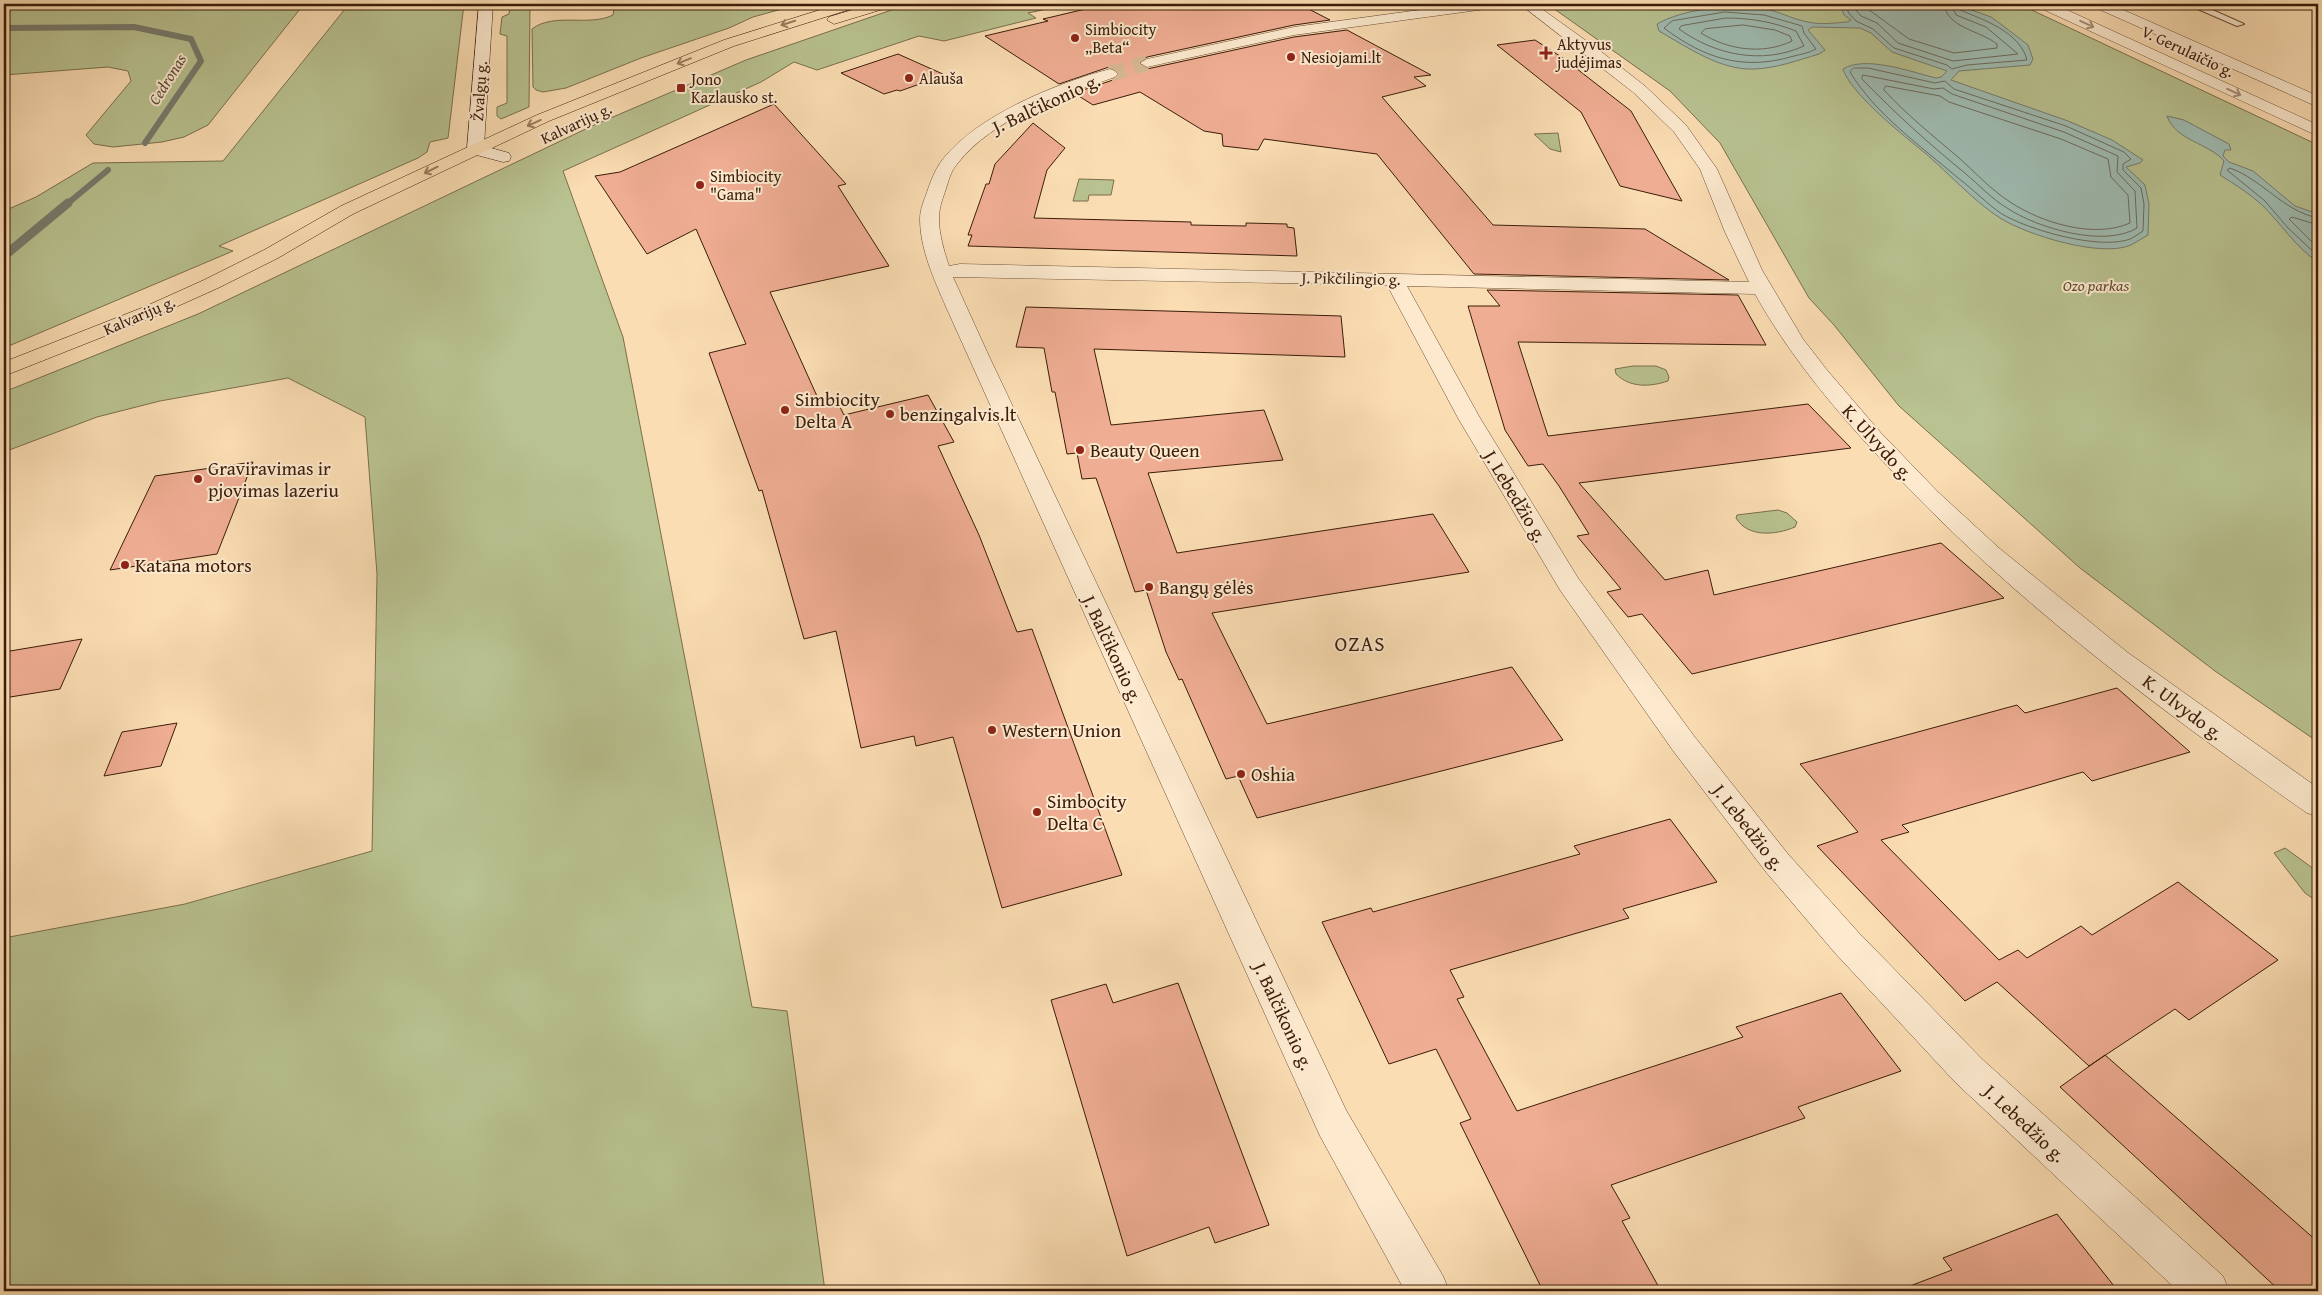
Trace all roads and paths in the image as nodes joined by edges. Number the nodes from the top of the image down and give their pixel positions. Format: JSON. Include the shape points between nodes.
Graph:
{"nodes":[{"id":1,"x":486,"y":4,"type":"edge"},
{"id":2,"x":852,"y":4,"type":"edge"},
{"id":3,"x":885,"y":4,"type":"edge"},
{"id":4,"x":1493,"y":4,"type":"edge"},
{"id":5,"x":1527,"y":4,"type":"edge"},
{"id":6,"x":2043,"y":4,"type":"edge"},
{"id":7,"x":2099,"y":4,"type":"edge"},
{"id":8,"x":2196,"y":5,"type":"dead end"},
{"id":9,"x":2240,"y":24,"type":"dead end"},
{"id":10,"x":729,"y":43,"type":"junction"},
{"id":11,"x":750,"y":50,"type":"junction"},
{"id":12,"x":1147,"y":63,"type":"tunnel mouth"},
{"id":13,"x":1110,"y":74,"type":"tunnel mouth"},
{"id":14,"x":2318,"y":102,"type":"edge"},
{"id":15,"x":600,"y":111,"type":"dead end"},
{"id":16,"x":2318,"y":131,"type":"edge"},
{"id":17,"x":475,"y":148,"type":"junction"},
{"id":18,"x":520,"y":149,"type":"dead end"},
{"id":19,"x":503,"y":157,"type":"junction"},
{"id":20,"x":271,"y":254,"type":"junction"},
{"id":21,"x":942,"y":272,"type":"junction"},
{"id":22,"x":1394,"y":279,"type":"junction"},
{"id":23,"x":1761,"y":288,"type":"junction"},
{"id":24,"x":4,"y":370,"type":"edge"},
{"id":25,"x":2318,"y":804,"type":"edge"},
{"id":26,"x":1428,"y":1291,"type":"edge"},
{"id":27,"x":2208,"y":1291,"type":"edge"}],
"edges":[{"from":1,"to":17,"type":"street","name":"Žvalgų g."},
{"from":2,"to":10,"type":"main road","name":"Kalvarijų g.","one_way":true},
{"from":3,"to":11,"type":"main road","name":"Kalvarijų g."},
{"from":4,"to":12,"type":"street","via":[[1294,30]]},
{"from":5,"to":23,"type":"street","name":"K. Ulvydo g.","via":[[1639,90],[1697,149],[1713,176],[1726,215]]},
{"from":6,"to":16,"type":"street","name":"V. Gerulaičio g.","one_way":true},
{"from":7,"to":14,"type":"street","name":"V. Gerulaičio g."},
{"from":8,"to":9,"type":"lane"},
{"from":10,"to":11,"type":"main road"},
{"from":10,"to":17,"type":"main road","name":"Kalvarijų g.","one_way":true},
{"from":11,"to":15,"type":"main road","name":"Kalvarijų g."},
{"from":13,"to":21,"type":"street","name":"J. Balčikonio g.","via":[[1058,93],[996,124],[975,137],[950,161],[931,205],[929,223]]},
{"from":17,"to":19,"type":"street","name":"Žvalgų g."},
{"from":17,"to":20,"type":"main road","name":"Kalvarijų g.","one_way":true,"via":[[347,210]]},
{"from":18,"to":19,"type":"main road","name":"Kalvarijų g."},
{"from":19,"to":20,"type":"main road","name":"Kalvarijų g.","via":[[368,217]]},
{"from":20,"to":24,"type":"main road","name":"Kalvarijų g.","via":[[151,311]]},
{"from":21,"to":22,"type":"street","name":"J. Pikčilingio g."},
{"from":21,"to":26,"type":"street","name":"J. Balčikonio g.","via":[[985,372],[1333,1123]]},
{"from":22,"to":23,"type":"street","name":"J. Pikčilingio g."},
{"from":22,"to":27,"type":"street","name":"J. Lebedžio g.","via":[[1469,418],[1569,584],[1673,729],[1777,863],[1847,943],[1970,1071]]},
{"from":23,"to":25,"type":"street","name":"K. Ulvydo g.","via":[[1817,372],[1845,406],[1948,515],[2091,638],[2239,750]]}]}
